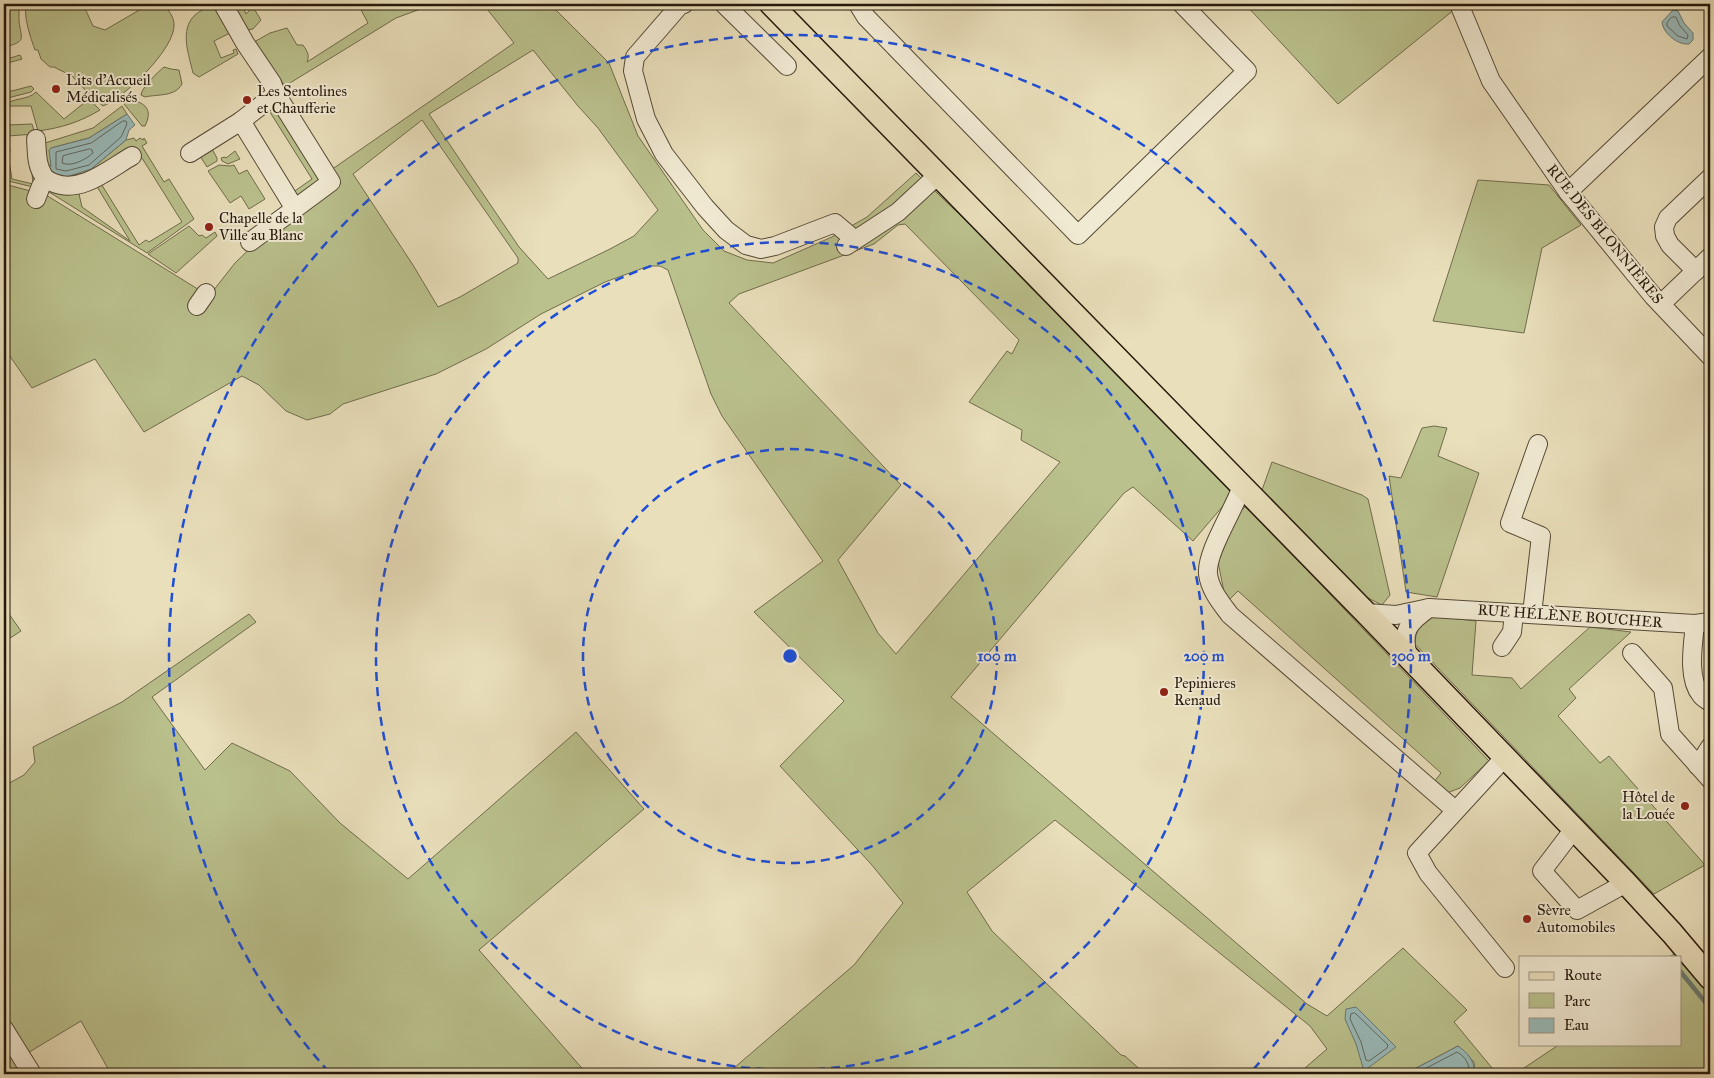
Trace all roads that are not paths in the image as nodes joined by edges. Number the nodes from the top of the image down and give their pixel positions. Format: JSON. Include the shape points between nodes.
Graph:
{"nodes":[{"id":1,"x":223,"y":4,"type":"edge"},
{"id":2,"x":684,"y":4,"type":"edge"},
{"id":3,"x":724,"y":4,"type":"edge"},
{"id":4,"x":771,"y":4,"type":"edge"},
{"id":5,"x":858,"y":4,"type":"edge"},
{"id":6,"x":1182,"y":4,"type":"edge"},
{"id":7,"x":1459,"y":4,"type":"edge"},
{"id":8,"x":1710,"y":58,"type":"edge"},
{"id":9,"x":787,"y":66,"type":"dead end"},
{"id":10,"x":276,"y":94,"type":"junction"},
{"id":11,"x":241,"y":121,"type":"junction"},
{"id":12,"x":36,"y":139,"type":"dead end"},
{"id":13,"x":190,"y":153,"type":"dead end"},
{"id":14,"x":132,"y":156,"type":"dead end"},
{"id":15,"x":939,"y":174,"type":"junction"},
{"id":16,"x":1710,"y":178,"type":"edge"},
{"id":17,"x":1568,"y":192,"type":"junction"},
{"id":18,"x":295,"y":209,"type":"junction"},
{"id":19,"x":250,"y":242,"type":"dead end"},
{"id":20,"x":1710,"y":257,"type":"edge"},
{"id":21,"x":1696,"y":271,"type":"junction"},
{"id":22,"x":1661,"y":304,"type":"junction"},
{"id":23,"x":1710,"y":356,"type":"edge"},
{"id":24,"x":1538,"y":444,"type":"dead end"},
{"id":25,"x":1242,"y":486,"type":"junction"},
{"id":26,"x":1429,"y":608,"type":"junction"},
{"id":27,"x":1366,"y":613,"type":"junction"},
{"id":28,"x":1514,"y":613,"type":"junction"},
{"id":29,"x":1532,"y":614,"type":"junction"},
{"id":30,"x":1703,"y":623,"type":"edge"},
{"id":31,"x":1502,"y":647,"type":"dead end"},
{"id":32,"x":1632,"y":653,"type":"dead end"},
{"id":33,"x":1408,"y":656,"type":"junction"},
{"id":34,"x":1710,"y":702,"type":"edge"},
{"id":35,"x":1710,"y":747,"type":"edge"},
{"id":36,"x":1505,"y":757,"type":"junction"},
{"id":37,"x":1704,"y":772,"type":"edge"},
{"id":38,"x":1455,"y":810,"type":"junction"},
{"id":39,"x":1574,"y":829,"type":"junction"},
{"id":40,"x":1626,"y":883,"type":"junction"},
{"id":41,"x":1505,"y":968,"type":"dead end"},
{"id":42,"x":1710,"y":978,"type":"edge"},
{"id":43,"x":4,"y":1029,"type":"edge"},
{"id":44,"x":32,"y":1074,"type":"edge"}],
"edges":[{"from":1,"to":10,"type":"street"},
{"from":2,"to":15,"type":"street","via":[[635,57],[633,71],[646,119],[664,154],[704,207],[746,245],[761,249],[776,246],[835,223],[850,243],[898,212]]},
{"from":3,"to":9,"type":"street"},
{"from":4,"to":15,"type":"main road"},
{"from":5,"to":6,"type":"street","via":[[866,17],[1078,234],[1247,71]]},
{"from":7,"to":17,"type":"street","name":"RUE DES BLONNIÈRES","via":[[1491,81]]},
{"from":8,"to":17,"type":"street"},
{"from":10,"to":11,"type":"street"},
{"from":10,"to":18,"type":"street","via":[[331,182]]},
{"from":11,"to":13,"type":"street"},
{"from":11,"to":18,"type":"street"},
{"from":12,"to":14,"type":"street","via":[[41,172],[47,180],[65,186],[84,183]]},
{"from":15,"to":25,"type":"main road"},
{"from":16,"to":21,"type":"street","via":[[1668,218],[1664,227],[1670,245]]},
{"from":17,"to":22,"type":"street","name":"RUE DES BLONNIÈRES"},
{"from":18,"to":19,"type":"street"},
{"from":20,"to":21,"type":"street"},
{"from":21,"to":22,"type":"street"},
{"from":22,"to":23,"type":"street","name":"RUE DES BLONNIÈRES"},
{"from":24,"to":29,"type":"street","via":[[1510,523],[1541,536]]},
{"from":25,"to":27,"type":"main road"},
{"from":25,"to":38,"type":"street","via":[[1210,557],[1208,574],[1215,594],[1230,615]]},
{"from":26,"to":27,"type":"street","name":"RUE HÉLÈNE BOUCHER","via":[[1396,615]]},
{"from":26,"to":28,"type":"street","name":"RUE HÉLÈNE BOUCHER"},
{"from":26,"to":33,"type":"street","via":[[1411,622],[1407,630],[1404,638]]},
{"from":27,"to":33,"type":"main road"},
{"from":28,"to":29,"type":"street","name":"RUE HÉLÈNE BOUCHER"},
{"from":28,"to":31,"type":"street","via":[[1512,632]]},
{"from":29,"to":30,"type":"street","name":"RUE HÉLÈNE BOUCHER"},
{"from":30,"to":34,"type":"street","via":[[1692,658],[1692,679],[1701,695]]},
{"from":32,"to":37,"type":"street","via":[[1663,688],[1670,734]]},
{"from":33,"to":36,"type":"main road"},
{"from":35,"to":37,"type":"street"},
{"from":36,"to":38,"type":"street"},
{"from":36,"to":39,"type":"main road"},
{"from":38,"to":41,"type":"street","via":[[1417,853],[1428,873]]},
{"from":39,"to":40,"type":"main road"},
{"from":39,"to":40,"type":"street","via":[[1542,871],[1577,910]]},
{"from":40,"to":42,"type":"main road"},
{"from":43,"to":44,"type":"street"}]}
